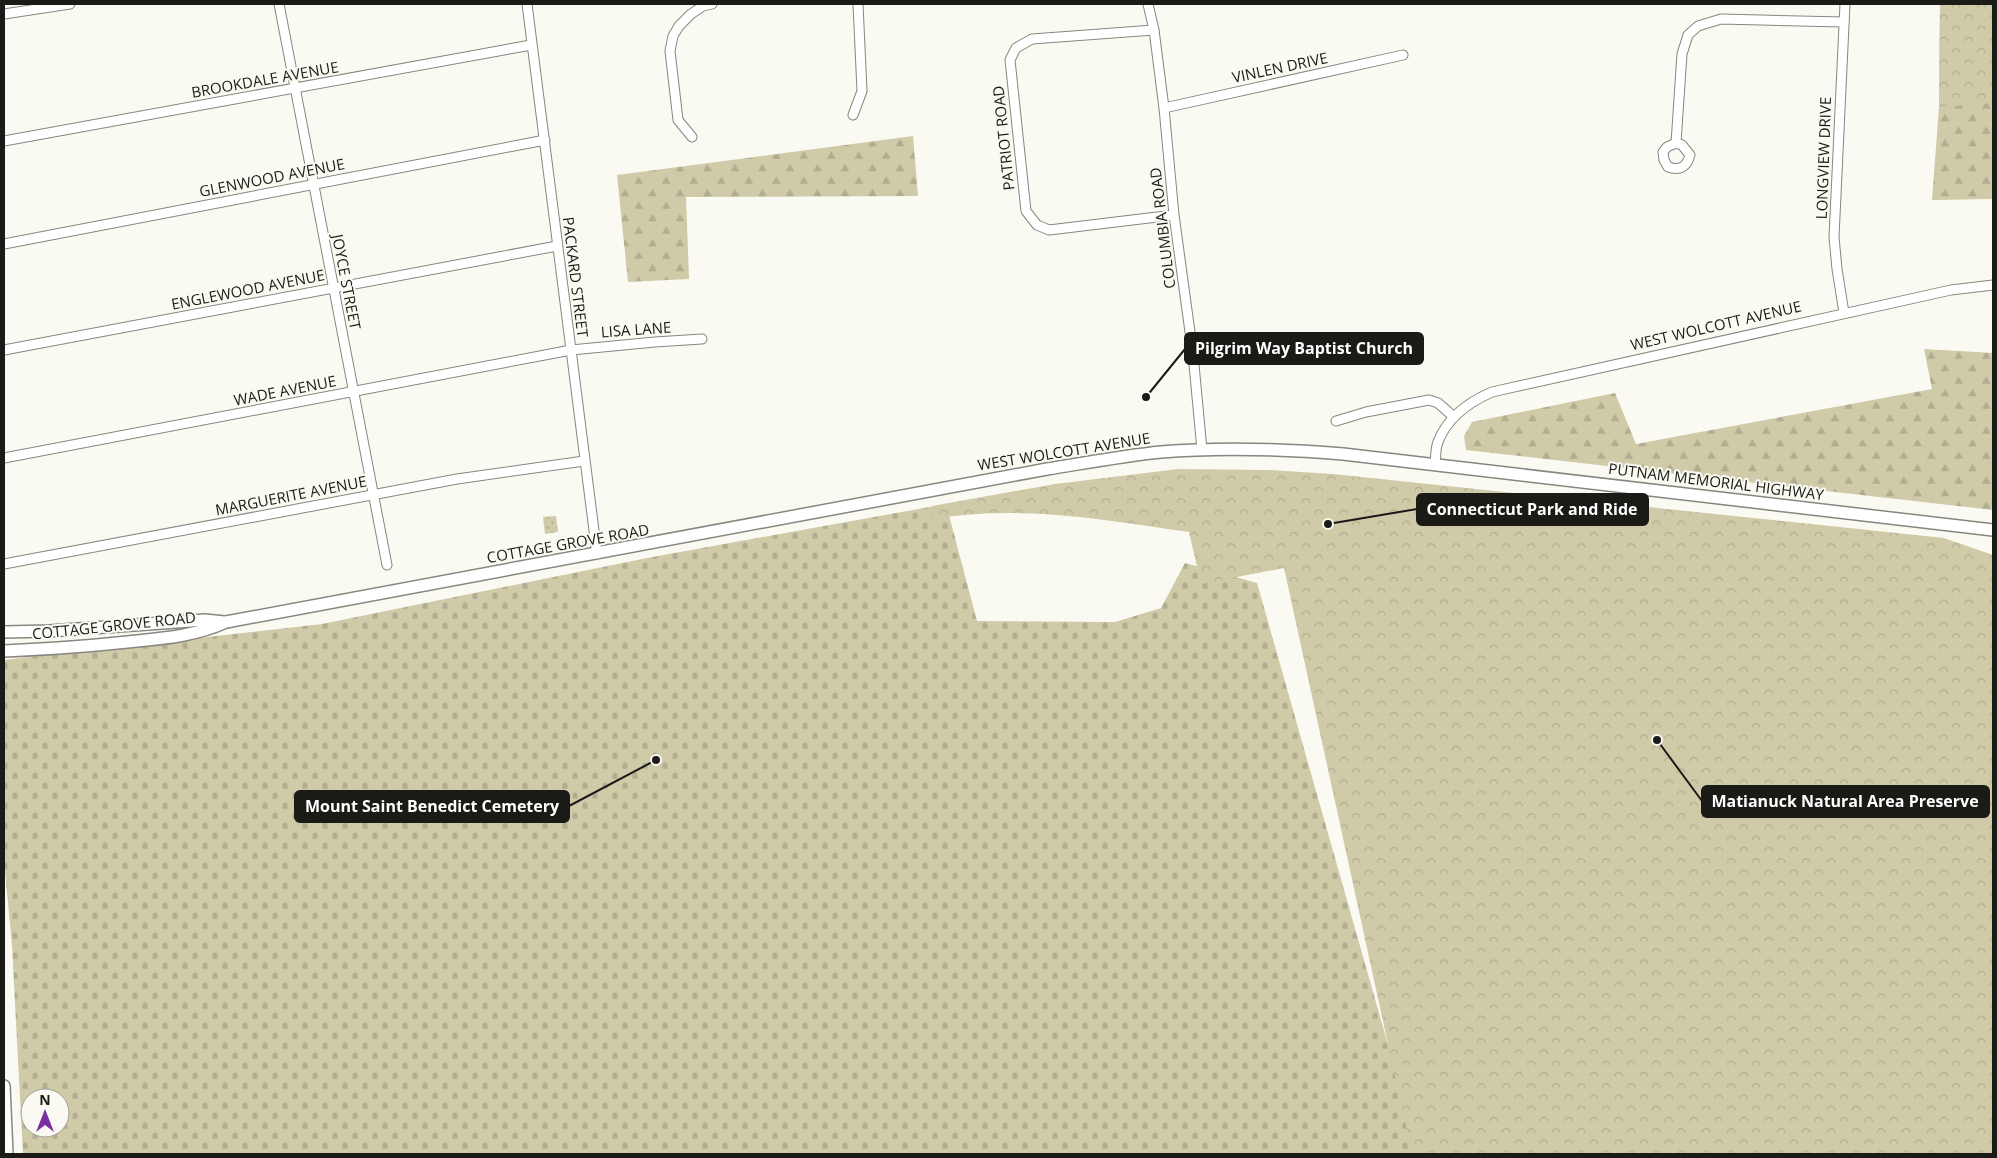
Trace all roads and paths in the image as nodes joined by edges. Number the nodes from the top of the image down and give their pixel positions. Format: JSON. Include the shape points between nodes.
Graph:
{"nodes":[{"id":1,"x":70,"y":4,"type":"edge"},
{"id":2,"x":279,"y":4,"type":"edge"},
{"id":3,"x":527,"y":4,"type":"edge"},
{"id":4,"x":712,"y":4,"type":"edge"},
{"id":5,"x":858,"y":4,"type":"edge"},
{"id":6,"x":1148,"y":4,"type":"edge"},
{"id":7,"x":1845,"y":4,"type":"edge"},
{"id":8,"x":4,"y":14,"type":"edge"},
{"id":9,"x":1844,"y":22,"type":"junction"},
{"id":10,"x":1154,"y":30,"type":"junction"},
{"id":11,"x":531,"y":45,"type":"junction"},
{"id":12,"x":1403,"y":55,"type":"dead end"},
{"id":13,"x":296,"y":88,"type":"junction"},
{"id":14,"x":1164,"y":108,"type":"junction"},
{"id":15,"x":853,"y":115,"type":"dead end"},
{"id":16,"x":692,"y":137,"type":"dead end"},
{"id":17,"x":545,"y":140,"type":"junction"},
{"id":18,"x":4,"y":141,"type":"edge"},
{"id":19,"x":1676,"y":143,"type":"dead end"},
{"id":20,"x":314,"y":184,"type":"junction"},
{"id":21,"x":1174,"y":215,"type":"junction"},
{"id":22,"x":4,"y":244,"type":"edge"},
{"id":23,"x":557,"y":246,"type":"junction"},
{"id":24,"x":1993,"y":285,"type":"edge"},
{"id":25,"x":333,"y":288,"type":"junction"},
{"id":26,"x":1844,"y":313,"type":"junction"},
{"id":27,"x":702,"y":339,"type":"dead end"},
{"id":28,"x":4,"y":350,"type":"edge"},
{"id":29,"x":571,"y":350,"type":"junction"},
{"id":30,"x":353,"y":392,"type":"junction"},
{"id":31,"x":1454,"y":417,"type":"junction"},
{"id":32,"x":1336,"y":421,"type":"dead end"},
{"id":33,"x":1202,"y":450,"type":"junction"},
{"id":34,"x":4,"y":458,"type":"edge"},
{"id":35,"x":584,"y":461,"type":"junction"},
{"id":36,"x":1435,"y":465,"type":"junction"},
{"id":37,"x":915,"y":494,"type":"joint"},
{"id":38,"x":373,"y":495,"type":"junction"},
{"id":39,"x":1993,"y":530,"type":"edge"},
{"id":40,"x":597,"y":554,"type":"junction"},
{"id":41,"x":4,"y":564,"type":"edge"},
{"id":42,"x":388,"y":565,"type":"dead end"},
{"id":43,"x":226,"y":622,"type":"junction"},
{"id":44,"x":4,"y":632,"type":"edge"},
{"id":45,"x":4,"y":651,"type":"edge"},
{"id":46,"x":4,"y":1086,"type":"edge"},
{"id":47,"x":7,"y":1154,"type":"edge"}],
"edges":[{"from":1,"to":8,"type":"street"},
{"from":2,"to":13,"type":"street","name":"JOYCE STREET"},
{"from":3,"to":11,"type":"street","name":"PACKARD STREET"},
{"from":4,"to":16,"type":"street","via":[[697,10],[672,36],[670,51],[678,120]]},
{"from":5,"to":15,"type":"street","via":[[862,91]]},
{"from":6,"to":10,"type":"street","name":"COLUMBIA ROAD"},
{"from":7,"to":9,"type":"street","name":"LONGVIEW DRIVE"},
{"from":9,"to":19,"type":"street","via":[[1720,19],[1698,26],[1688,35],[1682,54]]},
{"from":9,"to":26,"type":"street","name":"LONGVIEW DRIVE","via":[[1834,237]]},
{"from":10,"to":14,"type":"street","name":"COLUMBIA ROAD"},
{"from":10,"to":21,"type":"street","name":"PATRIOT ROAD","via":[[1032,39],[1016,48],[1010,60],[1026,211],[1037,226],[1049,230]]},
{"from":11,"to":13,"type":"street","name":"BROOKDALE AVENUE"},
{"from":11,"to":17,"type":"street","name":"PACKARD STREET"},
{"from":12,"to":14,"type":"street","name":"VINLEN DRIVE"},
{"from":13,"to":18,"type":"street","name":"BROOKDALE AVENUE"},
{"from":13,"to":20,"type":"street","name":"JOYCE STREET"},
{"from":14,"to":21,"type":"street","name":"COLUMBIA ROAD"},
{"from":17,"to":20,"type":"street","name":"GLENWOOD AVENUE"},
{"from":17,"to":23,"type":"street","name":"PACKARD STREET"},
{"from":20,"to":22,"type":"street","name":"GLENWOOD AVENUE"},
{"from":20,"to":25,"type":"street","name":"JOYCE STREET"},
{"from":21,"to":33,"type":"street","name":"COLUMBIA ROAD"},
{"from":23,"to":25,"type":"street","name":"ENGLEWOOD AVENUE"},
{"from":23,"to":29,"type":"street","name":"PACKARD STREET"},
{"from":24,"to":26,"type":"street","name":"WEST WOLCOTT AVENUE","via":[[1951,290]]},
{"from":25,"to":28,"type":"street","name":"ENGLEWOOD AVENUE"},
{"from":25,"to":30,"type":"street","name":"JOYCE STREET"},
{"from":26,"to":31,"type":"street","name":"WEST WOLCOTT AVENUE","via":[[1507,387],[1477,399]]},
{"from":27,"to":29,"type":"street","name":"LISA LANE"},
{"from":29,"to":30,"type":"street","name":"WADE AVENUE"},
{"from":29,"to":35,"type":"street","name":"PACKARD STREET"},
{"from":30,"to":34,"type":"street","name":"WADE AVENUE"},
{"from":30,"to":38,"type":"street","name":"JOYCE STREET"},
{"from":31,"to":32,"type":"street","via":[[1438,403],[1428,400]]},
{"from":31,"to":36,"type":"street","name":"WEST WOLCOTT AVENUE","via":[[1437,443]]},
{"from":33,"to":36,"type":"main road","name":"WEST WOLCOTT AVENUE","via":[[1287,450]]},
{"from":33,"to":37,"type":"main road","name":"WEST WOLCOTT AVENUE","via":[[1114,457]]},
{"from":35,"to":38,"type":"street","name":"MARGUERITE AVENUE"},
{"from":35,"to":40,"type":"street","name":"PACKARD STREET"},
{"from":36,"to":39,"type":"main road","name":"PUTNAM MEMORIAL HIGHWAY"},
{"from":37,"to":40,"type":"main road","name":"COTTAGE GROVE ROAD"},
{"from":38,"to":41,"type":"street","name":"MARGUERITE AVENUE"},
{"from":38,"to":42,"type":"street","name":"JOYCE STREET"},
{"from":40,"to":43,"type":"main road","name":"COTTAGE GROVE ROAD"},
{"from":43,"to":44,"type":"main road","name":"COTTAGE GROVE ROAD","via":[[205,620]]},
{"from":43,"to":45,"type":"main road","name":"COTTAGE GROVE ROAD","via":[[208,631],[178,636]]},
{"from":46,"to":47,"type":"main road"}]}
